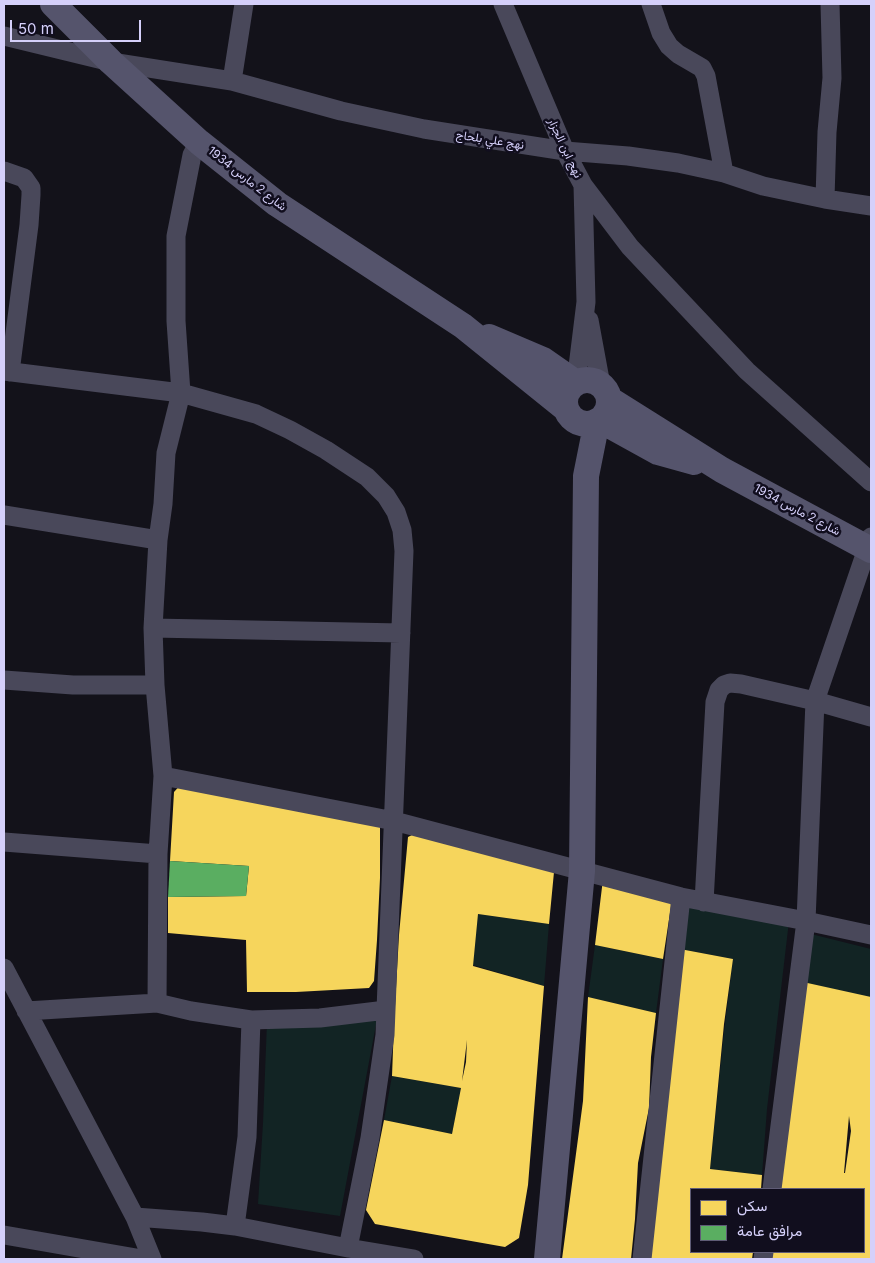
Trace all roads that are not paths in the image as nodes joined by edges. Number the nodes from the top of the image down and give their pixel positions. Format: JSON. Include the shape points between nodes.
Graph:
{"nodes":[{"id":1,"x":53,"y":4,"type":"edge"},
{"id":2,"x":244,"y":4,"type":"edge"},
{"id":3,"x":503,"y":4,"type":"edge"},
{"id":4,"x":651,"y":4,"type":"edge"},
{"id":5,"x":830,"y":4,"type":"edge"},
{"id":6,"x":4,"y":36,"type":"edge"},
{"id":7,"x":111,"y":62,"type":"junction"},
{"id":8,"x":232,"y":81,"type":"junction"},
{"id":9,"x":198,"y":142,"type":"junction"},
{"id":10,"x":565,"y":151,"type":"junction"},
{"id":11,"x":4,"y":171,"type":"edge"},
{"id":12,"x":724,"y":173,"type":"junction"},
{"id":13,"x":583,"y":185,"type":"junction"},
{"id":14,"x":826,"y":199,"type":"junction"},
{"id":15,"x":871,"y":206,"type":"edge"},
{"id":16,"x":586,"y":302,"type":"junction"},
{"id":17,"x":7,"y":371,"type":"edge"},
{"id":18,"x":181,"y":393,"type":"junction"},
{"id":19,"x":589,"y":405,"type":"junction"},
{"id":20,"x":871,"y":482,"type":"edge"},
{"id":21,"x":4,"y":515,"type":"edge"},
{"id":22,"x":158,"y":540,"type":"junction"},
{"id":23,"x":870,"y":545,"type":"edge"},
{"id":24,"x":153,"y":628,"type":"junction"},
{"id":25,"x":401,"y":633,"type":"junction"},
{"id":26,"x":4,"y":680,"type":"edge"},
{"id":27,"x":155,"y":685,"type":"junction"},
{"id":28,"x":815,"y":701,"type":"junction"},
{"id":29,"x":871,"y":717,"type":"edge"},
{"id":30,"x":163,"y":776,"type":"junction"},
{"id":31,"x":394,"y":821,"type":"junction"},
{"id":32,"x":4,"y":842,"type":"edge"},
{"id":33,"x":158,"y":854,"type":"junction"},
{"id":34,"x":582,"y":871,"type":"junction"},
{"id":35,"x":681,"y":897,"type":"junction"},
{"id":36,"x":704,"y":902,"type":"junction"},
{"id":37,"x":806,"y":920,"type":"junction"},
{"id":38,"x":871,"y":935,"type":"edge"},
{"id":39,"x":4,"y":968,"type":"edge"},
{"id":40,"x":156,"y":1004,"type":"junction"},
{"id":41,"x":386,"y":1010,"type":"junction"},
{"id":42,"x":26,"y":1011,"type":"junction"},
{"id":43,"x":251,"y":1020,"type":"junction"},
{"id":44,"x":772,"y":1188,"type":"edge"},
{"id":45,"x":136,"y":1217,"type":"junction"},
{"id":46,"x":235,"y":1226,"type":"junction"},
{"id":47,"x":4,"y":1235,"type":"edge"},
{"id":48,"x":348,"y":1248,"type":"junction"},
{"id":49,"x":142,"y":1259,"type":"edge"},
{"id":50,"x":152,"y":1259,"type":"edge"},
{"id":51,"x":411,"y":1259,"type":"edge"},
{"id":52,"x":548,"y":1259,"type":"edge"},
{"id":53,"x":642,"y":1259,"type":"edge"}],
"edges":[{"from":1,"to":7,"type":"street","name":"شارع 2 مارس 1934"},
{"from":2,"to":8,"type":"street"},
{"from":3,"to":10,"type":"street","name":"نهج ابن الجزار"},
{"from":4,"to":12,"type":"street","via":[[660,33],[669,46],[702,68],[706,76]]},
{"from":5,"to":14,"type":"street","via":[[832,78]]},
{"from":6,"to":7,"type":"street","name":"نهج علي بلحاج"},
{"from":7,"to":8,"type":"street","name":"نهج علي بلحاج"},
{"from":7,"to":9,"type":"street","name":"شارع 2 مارس 1934"},
{"from":8,"to":10,"type":"street","name":"نهج علي بلحاج","via":[[341,111],[424,129]]},
{"from":9,"to":18,"type":"street","via":[[192,155],[176,236],[176,321]]},
{"from":9,"to":19,"type":"street","name":"شارع 2 مارس 1934","via":[[278,204],[463,326],[543,360]]},
{"from":10,"to":12,"type":"street","name":"نهج علي بلحاج","via":[[628,156]]},
{"from":10,"to":13,"type":"street","name":"نهج ابن الجزار"},
{"from":11,"to":17,"type":"street","via":[[24,178],[31,188],[29,225]]},
{"from":12,"to":14,"type":"street","name":"نهج علي بلحاج","via":[[763,186]]},
{"from":13,"to":16,"type":"street","name":"نهج ابن الجزار"},
{"from":13,"to":20,"type":"street","via":[[630,247],[746,371]]},
{"from":14,"to":15,"type":"street","name":"نهج علي بلحاج"},
{"from":16,"to":19,"type":"street"},
{"from":16,"to":19,"type":"street"},
{"from":17,"to":18,"type":"street"},
{"from":18,"to":22,"type":"street","via":[[166,454]]},
{"from":18,"to":25,"type":"street","via":[[256,414],[290,430],[367,477],[386,496],[402,530]]},
{"from":19,"to":23,"type":"street","name":"شارع 2 مارس 1934"},
{"from":19,"to":34,"type":"street"},
{"from":21,"to":22,"type":"street"},
{"from":22,"to":24,"type":"street"},
{"from":23,"to":28,"type":"street"},
{"from":24,"to":25,"type":"street"},
{"from":24,"to":27,"type":"street"},
{"from":25,"to":31,"type":"street"},
{"from":26,"to":27,"type":"street"},
{"from":27,"to":30,"type":"street"},
{"from":28,"to":29,"type":"street"},
{"from":28,"to":36,"type":"street","via":[[730,683],[716,695]]},
{"from":28,"to":37,"type":"street"},
{"from":30,"to":31,"type":"street"},
{"from":30,"to":33,"type":"street"},
{"from":31,"to":34,"type":"street"},
{"from":31,"to":41,"type":"street"},
{"from":32,"to":33,"type":"street"},
{"from":33,"to":40,"type":"street"},
{"from":34,"to":35,"type":"street"},
{"from":34,"to":52,"type":"street"},
{"from":35,"to":36,"type":"street"},
{"from":35,"to":53,"type":"street"},
{"from":36,"to":37,"type":"street"},
{"from":37,"to":38,"type":"street"},
{"from":37,"to":44,"type":"street"},
{"from":39,"to":42,"type":"street"},
{"from":40,"to":42,"type":"street"},
{"from":40,"to":43,"type":"street"},
{"from":41,"to":43,"type":"street","via":[[320,1018]]},
{"from":41,"to":48,"type":"street","via":[[380,1074]]},
{"from":42,"to":45,"type":"street"},
{"from":43,"to":46,"type":"street","via":[[247,1136]]},
{"from":45,"to":46,"type":"street"},
{"from":45,"to":50,"type":"street"},
{"from":46,"to":48,"type":"street"},
{"from":47,"to":49,"type":"street"},
{"from":48,"to":51,"type":"street"}]}
